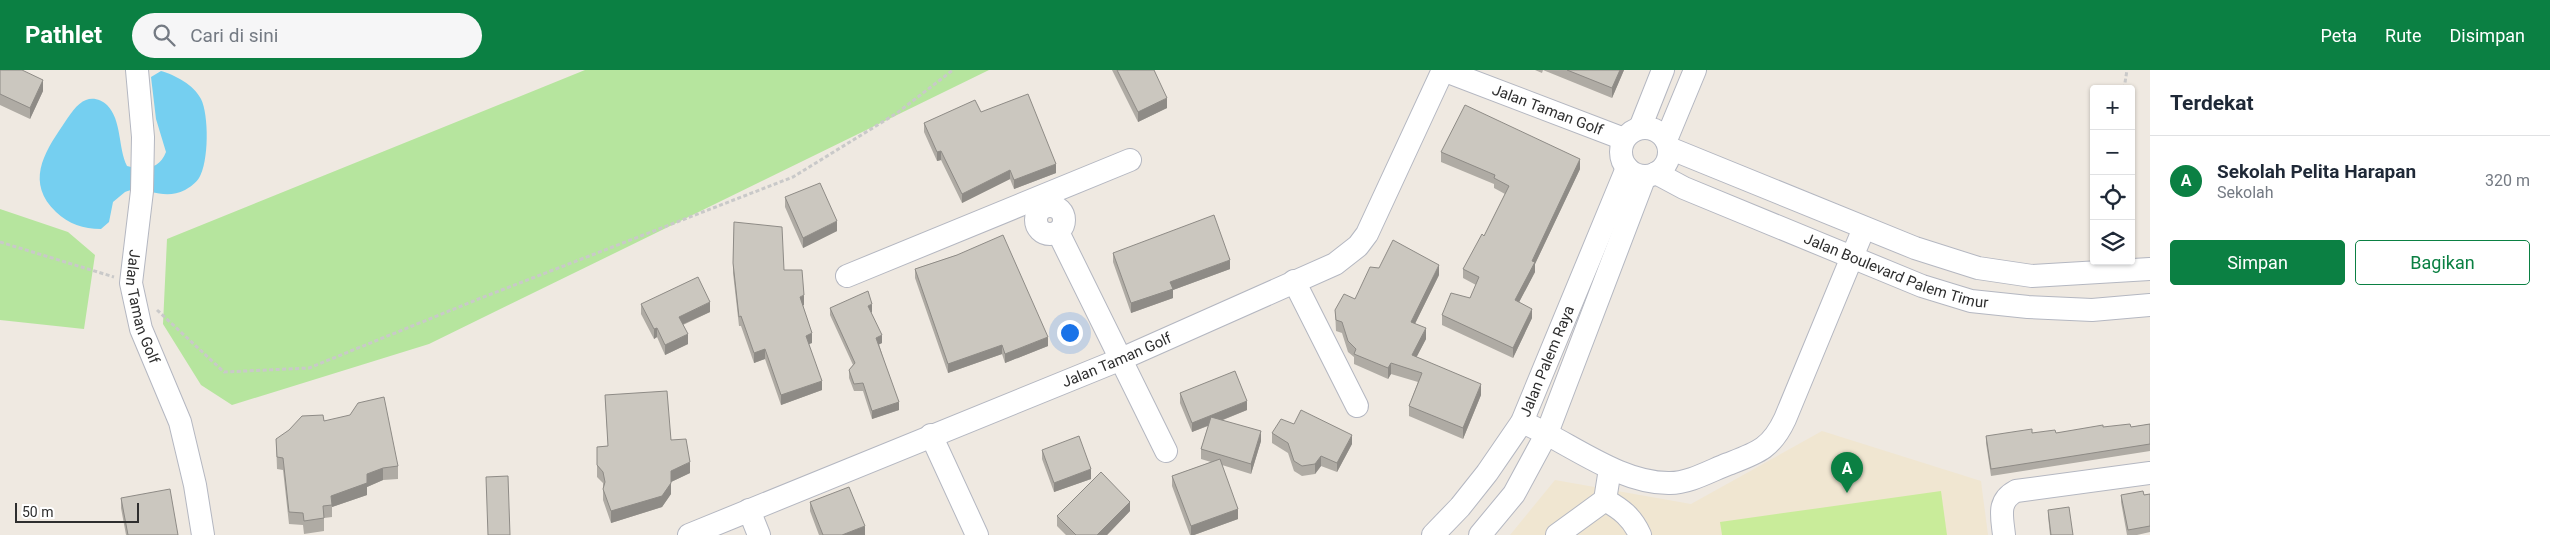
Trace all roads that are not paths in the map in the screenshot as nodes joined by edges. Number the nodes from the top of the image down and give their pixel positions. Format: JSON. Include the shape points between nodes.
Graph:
{"nodes":[{"id":1,"x":137,"y":70,"type":"edge"},
{"id":2,"x":1443,"y":70,"type":"edge"},
{"id":3,"x":1663,"y":70,"type":"edge"},
{"id":4,"x":1695,"y":70,"type":"edge"},
{"id":5,"x":1632,"y":134,"type":"junction"},
{"id":6,"x":1668,"y":144,"type":"junction"},
{"id":7,"x":1130,"y":160,"type":"dead end"},
{"id":8,"x":1643,"y":172,"type":"junction"},
{"id":9,"x":1042,"y":203,"type":"junction"},
{"id":10,"x":1864,"y":228,"type":"junction"},
{"id":11,"x":1852,"y":258,"type":"junction"},
{"id":12,"x":2150,"y":269,"type":"edge"},
{"id":13,"x":847,"y":276,"type":"dead end"},
{"id":14,"x":1294,"y":281,"type":"junction"},
{"id":15,"x":2150,"y":305,"type":"edge"},
{"id":16,"x":1119,"y":360,"type":"junction"},
{"id":17,"x":1357,"y":406,"type":"dead end"},
{"id":18,"x":1522,"y":422,"type":"junction"},
{"id":19,"x":1547,"y":433,"type":"junction"},
{"id":20,"x":931,"y":434,"type":"junction"},
{"id":21,"x":1166,"y":451,"type":"dead end"},
{"id":22,"x":1610,"y":469,"type":"junction"},
{"id":23,"x":2150,"y":473,"type":"edge"},
{"id":24,"x":1605,"y":500,"type":"junction"},
{"id":25,"x":749,"y":510,"type":"junction"},
{"id":26,"x":203,"y":535,"type":"edge"},
{"id":27,"x":689,"y":535,"type":"edge"},
{"id":28,"x":759,"y":535,"type":"edge"},
{"id":29,"x":977,"y":535,"type":"edge"},
{"id":30,"x":1433,"y":535,"type":"edge"},
{"id":31,"x":1480,"y":535,"type":"edge"},
{"id":32,"x":1557,"y":535,"type":"edge"},
{"id":33,"x":1640,"y":535,"type":"edge"},
{"id":34,"x":2004,"y":535,"type":"edge"}],
"edges":[{"from":1,"to":26,"type":"street","name":"Jalan Taman Golf","via":[[143,137],[142,192],[131,283],[140,330],[180,422]]},
{"from":2,"to":5,"type":"street","name":"Jalan Taman Golf"},
{"from":2,"to":14,"type":"street","name":"Jalan Taman Golf","via":[[1367,234],[1358,246],[1335,264]]},
{"from":3,"to":5,"type":"street"},
{"from":4,"to":6,"type":"street"},
{"from":5,"to":6,"type":"street","via":[[1650,128],[1660,132]]},
{"from":5,"to":8,"type":"street","via":[[1621,149],[1622,159]]},
{"from":6,"to":8,"type":"street","via":[[1669,158],[1664,167]]},
{"from":6,"to":10,"type":"street","name":"Jalan Boulevard Palem Timur"},
{"from":7,"to":9,"type":"street"},
{"from":8,"to":11,"type":"street","name":"Jalan Boulevard Palem Timur"},
{"from":8,"to":18,"type":"street","name":"Jalan Palem Raya"},
{"from":8,"to":19,"type":"street","name":"Jalan Palem Raya"},
{"from":9,"to":13,"type":"street"},
{"from":9,"to":16,"type":"street","via":[[1061,211],[1064,222],[1058,232]]},
{"from":10,"to":11,"type":"street"},
{"from":10,"to":12,"type":"street","name":"Jalan Boulevard Palem Timur","via":[[1978,268],[2023,274]]},
{"from":11,"to":15,"type":"street","name":"Jalan Boulevard Palem Timur","via":[[1922,286],[1971,301],[2092,310]]},
{"from":11,"to":22,"type":"street","via":[[1785,419],[1770,444],[1699,476],[1669,483]]},
{"from":14,"to":16,"type":"street","name":"Jalan Taman Golf"},
{"from":14,"to":17,"type":"street"},
{"from":16,"to":20,"type":"street","name":"Jalan Taman Golf"},
{"from":16,"to":21,"type":"street"},
{"from":18,"to":19,"type":"street"},
{"from":18,"to":30,"type":"street","name":"Jalan Palem Raya","via":[[1487,473]]},
{"from":19,"to":22,"type":"street"},
{"from":19,"to":31,"type":"street","name":"Jalan Palem Raya","via":[[1514,494]]},
{"from":20,"to":25,"type":"street","name":"Jalan Taman Golf"},
{"from":20,"to":29,"type":"street"},
{"from":22,"to":24,"type":"street"},
{"from":23,"to":34,"type":"street","via":[[2016,491],[2002,502]]},
{"from":24,"to":32,"type":"street"},
{"from":24,"to":33,"type":"street","via":[[1634,521]]},
{"from":25,"to":27,"type":"street","name":"Jalan Taman Golf"},
{"from":25,"to":28,"type":"street"}]}
